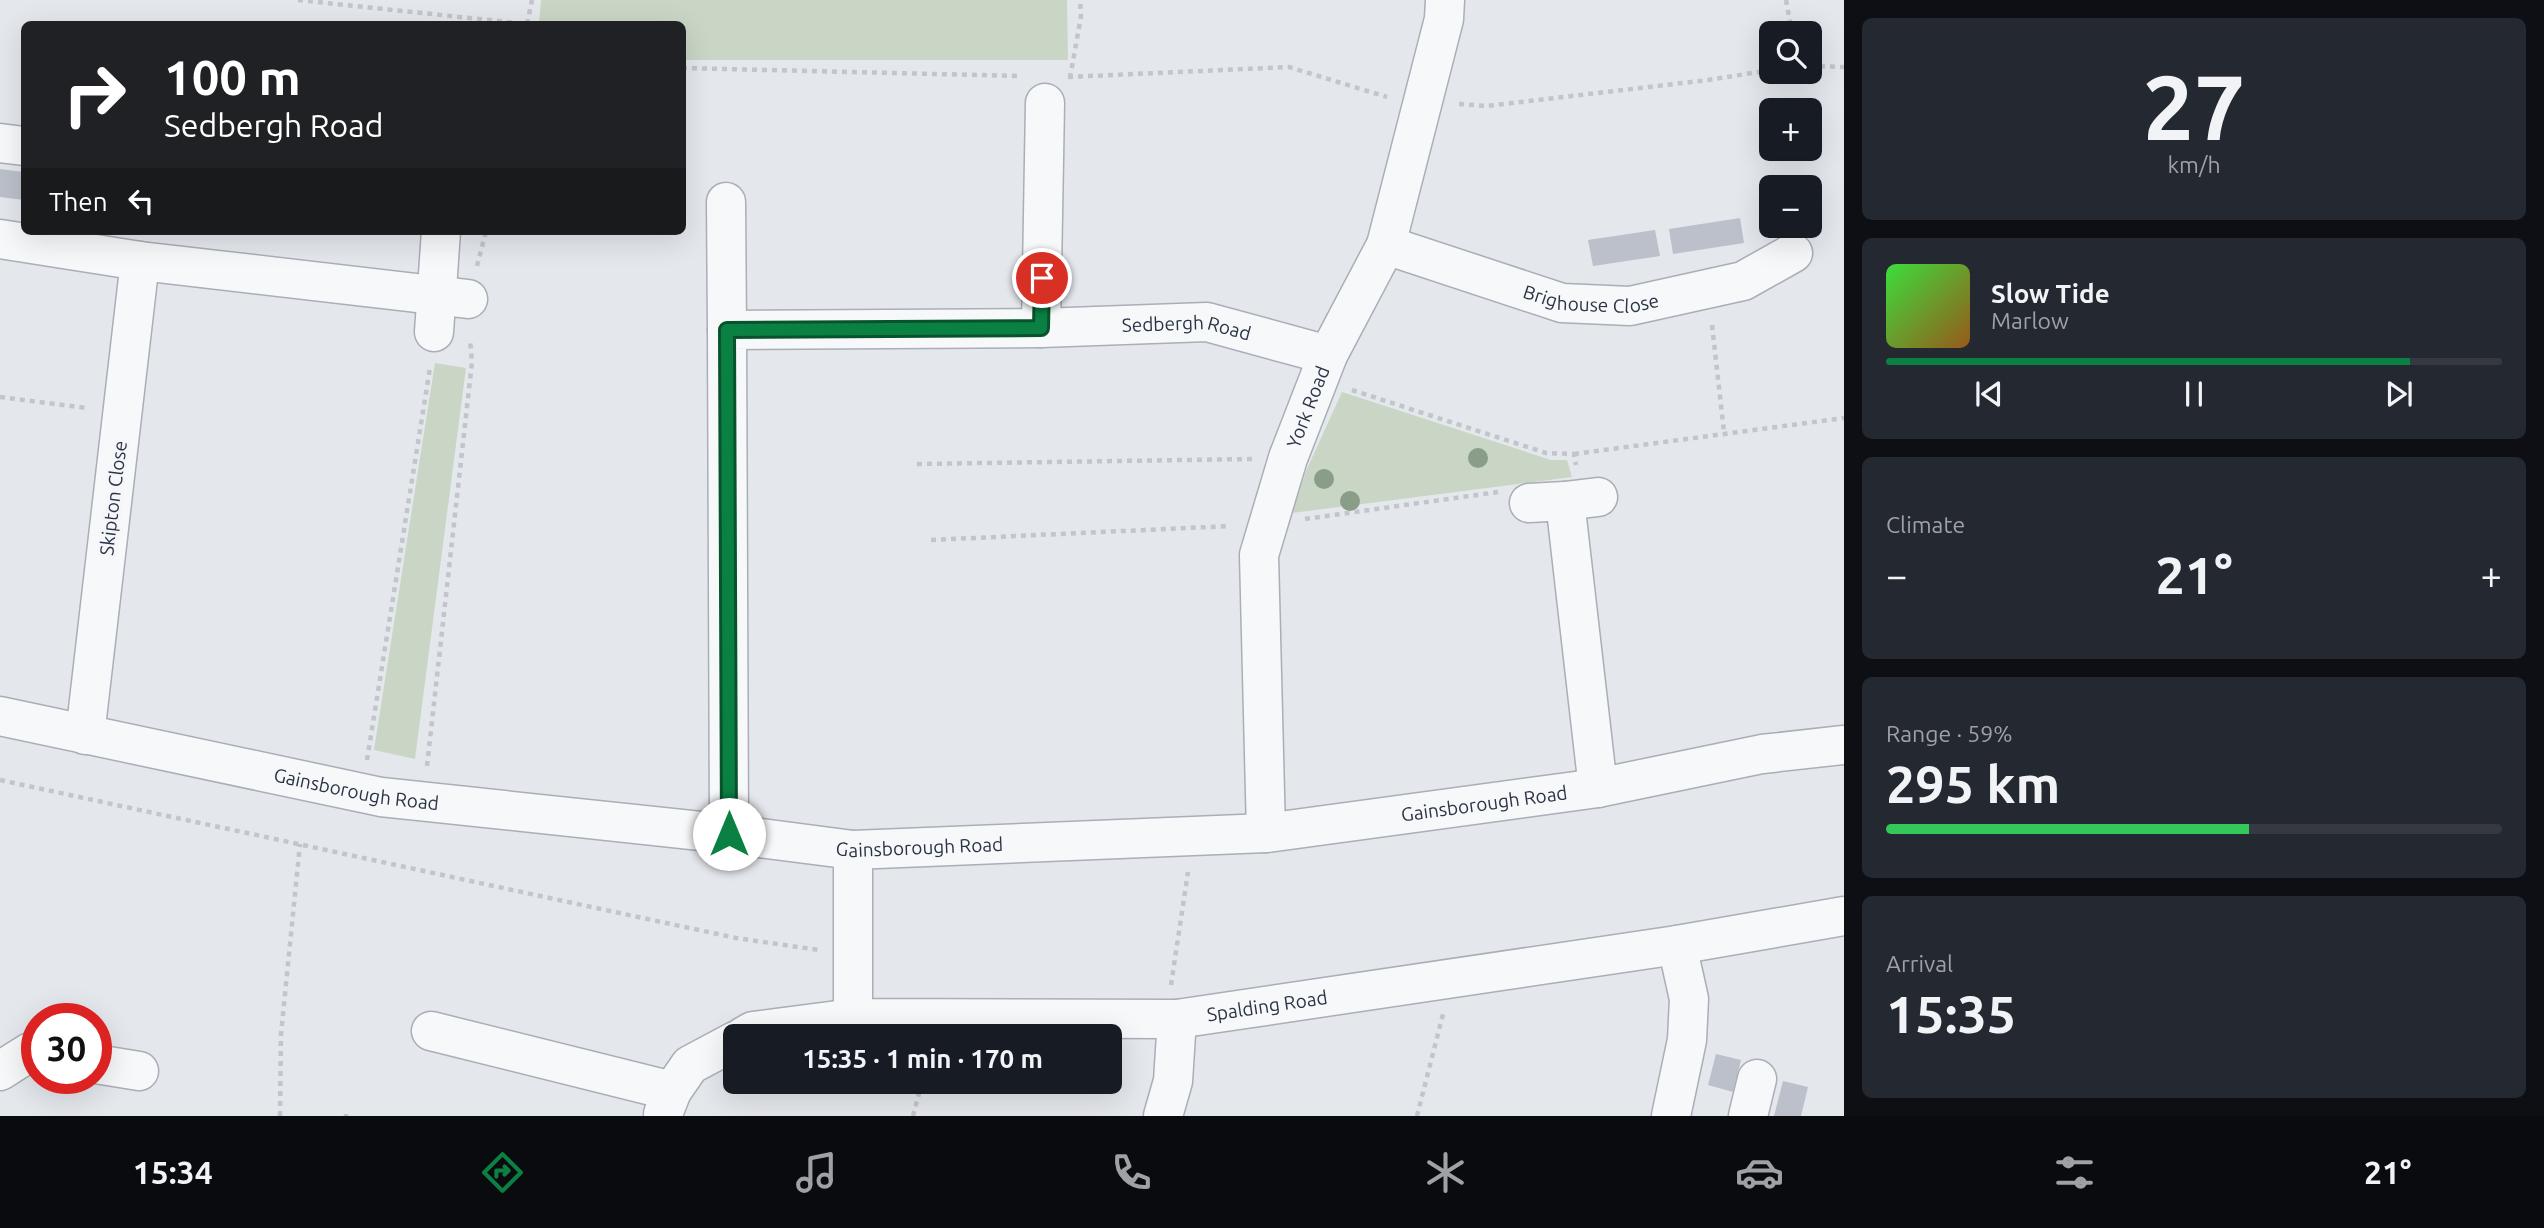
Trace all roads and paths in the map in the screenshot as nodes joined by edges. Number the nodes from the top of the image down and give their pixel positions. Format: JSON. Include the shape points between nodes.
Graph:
{"nodes":[{"id":1,"x":298,"y":0,"type":"edge"},
{"id":2,"x":532,"y":0,"type":"edge"},
{"id":3,"x":1080,"y":0,"type":"edge"},
{"id":4,"x":1445,"y":0,"type":"edge"},
{"id":5,"x":1786,"y":0,"type":"edge"},
{"id":6,"x":328,"y":1,"type":"edge"},
{"id":7,"x":501,"y":21,"type":"edge"},
{"id":8,"x":528,"y":21,"type":"edge"},
{"id":9,"x":1790,"y":21,"type":"edge"},
{"id":10,"x":1822,"y":66,"type":"edge"},
{"id":11,"x":1844,"y":67,"type":"edge"},
{"id":12,"x":1759,"y":72,"type":"edge"},
{"id":13,"x":1045,"y":103,"type":"joint"},
{"id":14,"x":1423,"y":103,"type":"junction"},
{"id":15,"x":0,"y":143,"type":"edge"},
{"id":16,"x":21,"y":146,"type":"edge"},
{"id":17,"x":726,"y":202,"type":"dead end"},
{"id":18,"x":441,"y":235,"type":"edge"},
{"id":19,"x":484,"y":235,"type":"edge"},
{"id":20,"x":0,"y":239,"type":"edge"},
{"id":21,"x":1385,"y":245,"type":"junction"},
{"id":22,"x":1793,"y":253,"type":"dead end"},
{"id":23,"x":140,"y":261,"type":"junction"},
{"id":24,"x":1708,"y":289,"type":"junction"},
{"id":25,"x":446,"y":309,"type":"junction"},
{"id":26,"x":1041,"y":328,"type":"junction"},
{"id":27,"x":727,"y":330,"type":"junction"},
{"id":28,"x":1323,"y":367,"type":"junction"},
{"id":29,"x":0,"y":397,"type":"edge"},
{"id":30,"x":123,"y":412,"type":"junction"},
{"id":31,"x":1844,"y":418,"type":"edge"},
{"id":32,"x":1724,"y":432,"type":"junction"},
{"id":33,"x":1574,"y":454,"type":"junction"},
{"id":34,"x":1288,"y":458,"type":"junction"},
{"id":35,"x":917,"y":464,"type":"dead end"},
{"id":36,"x":1567,"y":492,"type":"joint"},
{"id":37,"x":0,"y":716,"type":"edge"},
{"id":38,"x":85,"y":735,"type":"junction"},
{"id":39,"x":1844,"y":745,"type":"edge"},
{"id":40,"x":0,"y":780,"type":"edge"},
{"id":41,"x":1598,"y":788,"type":"junction"},
{"id":42,"x":362,"y":793,"type":"junction"},
{"id":43,"x":423,"y":802,"type":"junction"},
{"id":44,"x":1266,"y":833,"type":"junction"},
{"id":45,"x":729,"y":834,"type":"junction"},
{"id":46,"x":300,"y":844,"type":"junction"},
{"id":47,"x":853,"y":850,"type":"junction"},
{"id":48,"x":1188,"y":868,"type":"dead end"},
{"id":49,"x":1844,"y":916,"type":"edge"},
{"id":50,"x":1677,"y":945,"type":"junction"},
{"id":51,"x":820,"y":950,"type":"dead end"},
{"id":52,"x":1452,"y":979,"type":"junction"},
{"id":53,"x":1173,"y":1006,"type":"junction"},
{"id":54,"x":853,"y":1018,"type":"junction"},
{"id":55,"x":807,"y":1024,"type":"edge"},
{"id":56,"x":431,"y":1031,"type":"dead end"},
{"id":57,"x":723,"y":1047,"type":"edge"},
{"id":58,"x":21,"y":1058,"type":"edge"},
{"id":59,"x":112,"y":1067,"type":"edge"},
{"id":60,"x":0,"y":1071,"type":"edge"},
{"id":61,"x":139,"y":1071,"type":"dead end"},
{"id":62,"x":1756,"y":1079,"type":"dead end"},
{"id":63,"x":919,"y":1094,"type":"edge"},
{"id":64,"x":667,"y":1104,"type":"edge"},
{"id":65,"x":280,"y":1116,"type":"edge"},
{"id":66,"x":914,"y":1116,"type":"edge"},
{"id":67,"x":1163,"y":1116,"type":"edge"},
{"id":68,"x":1417,"y":1116,"type":"edge"},
{"id":69,"x":1671,"y":1116,"type":"edge"},
{"id":70,"x":1748,"y":1116,"type":"edge"}],
"edges":[{"from":1,"to":6,"type":"path"},
{"from":2,"to":8,"type":"path"},
{"from":3,"to":13,"type":"path","via":[[1071,77]]},
{"from":4,"to":14,"type":"street","name":"York Road"},
{"from":5,"to":9,"type":"path"},
{"from":6,"to":7,"type":"path"},
{"from":10,"to":11,"type":"path"},
{"from":12,"to":14,"type":"path","via":[[1487,106]]},
{"from":13,"to":26,"type":"street"},
{"from":14,"to":21,"type":"street","name":"York Road"},
{"from":15,"to":16,"type":"street"},
{"from":17,"to":27,"type":"street"},
{"from":18,"to":25,"type":"street"},
{"from":19,"to":25,"type":"path"},
{"from":20,"to":23,"type":"street"},
{"from":21,"to":24,"type":"street","name":"Brighouse Close","via":[[1562,303],[1630,306]]},
{"from":21,"to":28,"type":"street","name":"York Road"},
{"from":22,"to":24,"type":"street","name":"Brighouse Close","via":[[1744,281]]},
{"from":23,"to":25,"type":"street"},
{"from":23,"to":30,"type":"street","name":"Skipton Close"},
{"from":24,"to":32,"type":"path"},
{"from":25,"to":42,"type":"path"},
{"from":25,"to":43,"type":"path","via":[[472,362]]},
{"from":26,"to":27,"type":"street","name":"Sedbergh Road"},
{"from":26,"to":28,"type":"street","name":"Sedbergh Road","via":[[1207,322]]},
{"from":27,"to":45,"type":"street"},
{"from":28,"to":33,"type":"path","via":[[1546,453]]},
{"from":28,"to":34,"type":"street","name":"York Road"},
{"from":29,"to":30,"type":"path"},
{"from":30,"to":38,"type":"street","name":"Skipton Close"},
{"from":31,"to":32,"type":"path"},
{"from":32,"to":33,"type":"path"},
{"from":33,"to":36,"type":"path"},
{"from":34,"to":35,"type":"path"},
{"from":34,"to":44,"type":"street","name":"York Road","via":[[1259,555]]},
{"from":36,"to":41,"type":"street"},
{"from":37,"to":38,"type":"street","name":"Gainsborough Road"},
{"from":38,"to":42,"type":"street","name":"Gainsborough Road"},
{"from":39,"to":41,"type":"street","name":"Gainsborough Road","via":[[1762,754]]},
{"from":40,"to":46,"type":"path"},
{"from":41,"to":44,"type":"street","name":"Gainsborough Road"},
{"from":42,"to":43,"type":"street","name":"Gainsborough Road"},
{"from":43,"to":45,"type":"street","name":"Gainsborough Road"},
{"from":44,"to":47,"type":"street","name":"Gainsborough Road"},
{"from":45,"to":47,"type":"street","name":"Gainsborough Road"},
{"from":46,"to":51,"type":"path","via":[[736,938]]},
{"from":46,"to":65,"type":"path","via":[[281,1034]]},
{"from":47,"to":54,"type":"street"},
{"from":48,"to":53,"type":"path"},
{"from":49,"to":50,"type":"street","name":"Spalding Road"},
{"from":50,"to":52,"type":"street","name":"Spalding Road"},
{"from":50,"to":69,"type":"street","via":[[1689,999],[1688,1040]]},
{"from":52,"to":53,"type":"street","name":"Spalding Road"},
{"from":52,"to":68,"type":"path"},
{"from":53,"to":54,"type":"street","name":"Spalding Road"},
{"from":53,"to":67,"type":"street","via":[[1173,1081]]},
{"from":54,"to":55,"type":"street","name":"Spalding Road"},
{"from":56,"to":64,"type":"street"},
{"from":57,"to":64,"type":"street","via":[[690,1065]]},
{"from":58,"to":60,"type":"street"},
{"from":59,"to":61,"type":"street"},
{"from":62,"to":70,"type":"street"},
{"from":63,"to":66,"type":"path"}]}
